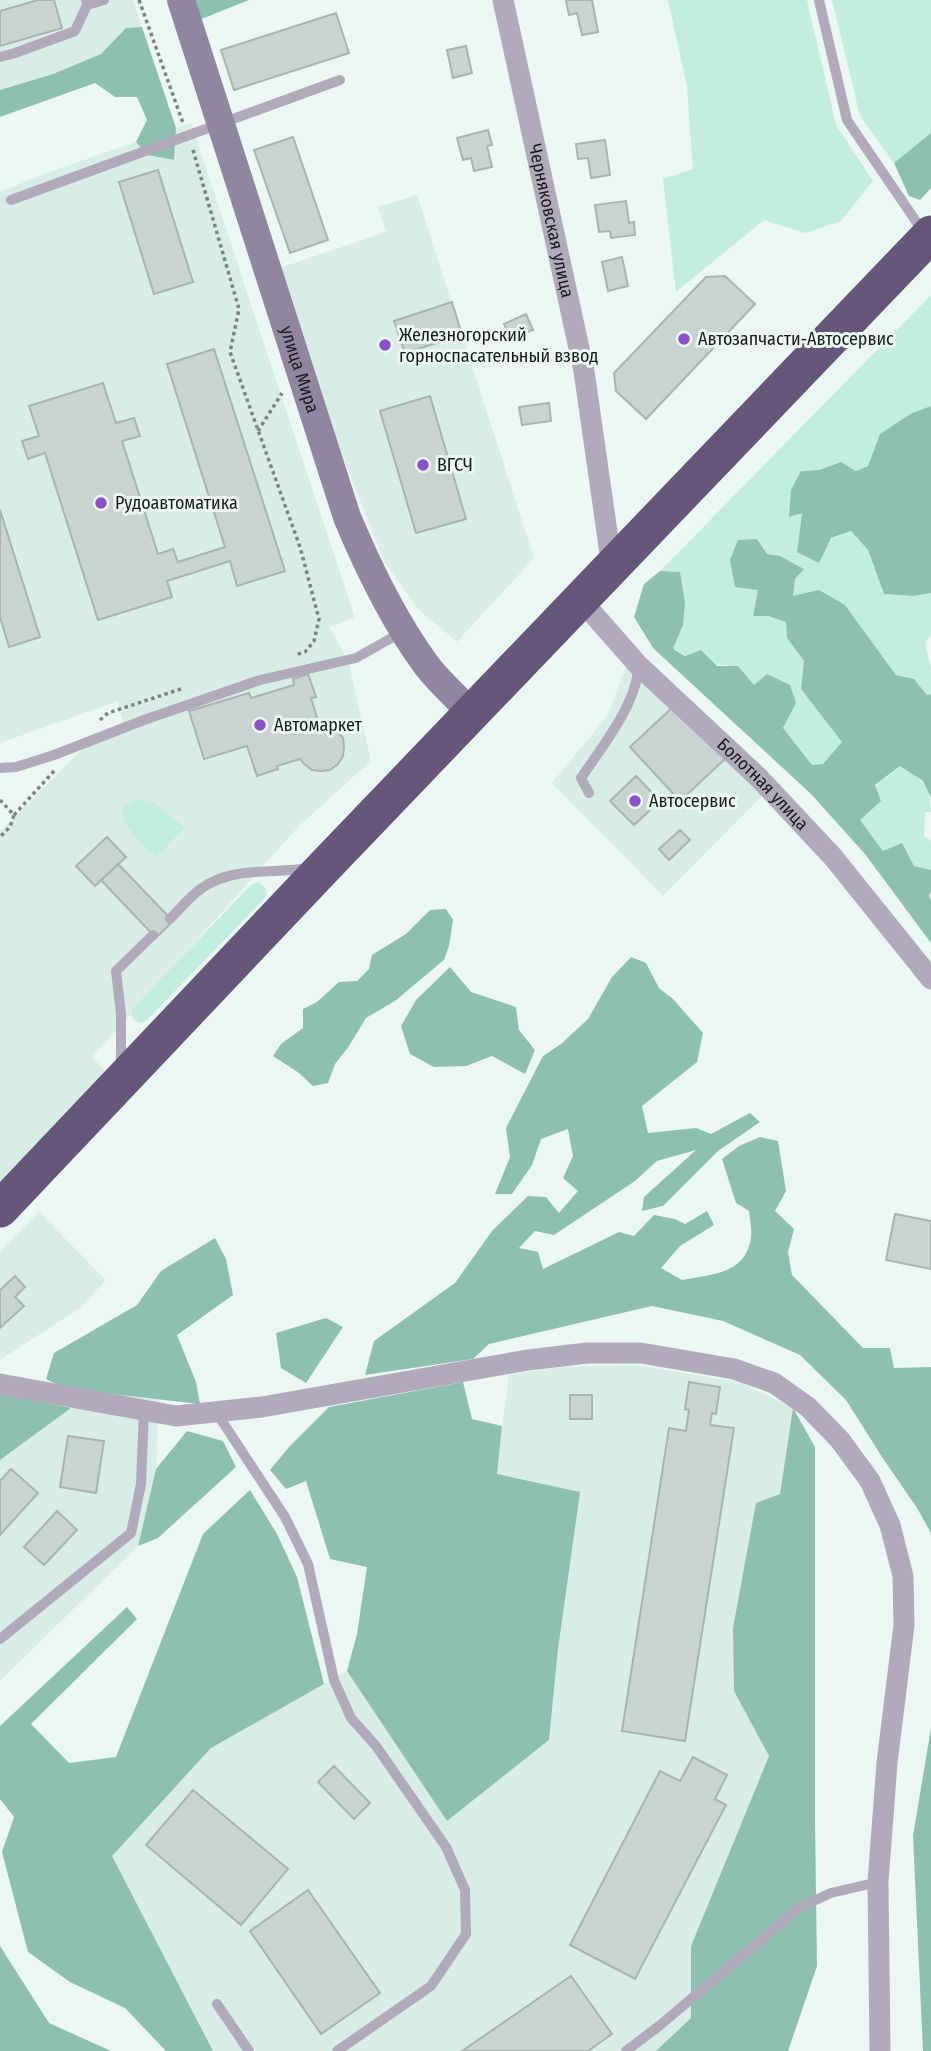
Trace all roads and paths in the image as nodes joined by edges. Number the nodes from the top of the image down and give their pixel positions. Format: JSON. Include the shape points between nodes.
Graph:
{"nodes":[{"id":1,"x":104,"y":0,"type":"edge"},
{"id":2,"x":139,"y":0,"type":"edge"},
{"id":3,"x":181,"y":0,"type":"edge"},
{"id":4,"x":503,"y":0,"type":"edge"},
{"id":5,"x":819,"y":0,"type":"edge"},
{"id":6,"x":87,"y":3,"type":"edge"},
{"id":7,"x":0,"y":57,"type":"edge"},
{"id":8,"x":340,"y":80,"type":"dead end"},
{"id":9,"x":220,"y":123,"type":"junction"},
{"id":10,"x":188,"y":135,"type":"junction"},
{"id":11,"x":11,"y":200,"type":"dead end"},
{"id":12,"x":929,"y":236,"type":"edge"},
{"id":13,"x":612,"y":567,"type":"junction"},
{"id":14,"x":580,"y":600,"type":"junction"},
{"id":15,"x":319,"y":619,"type":"dead end"},
{"id":16,"x":405,"y":630,"type":"junction"},
{"id":17,"x":639,"y":665,"type":"junction"},
{"id":18,"x":472,"y":714,"type":"junction"},
{"id":19,"x":0,"y":768,"type":"edge"},
{"id":20,"x":589,"y":793,"type":"dead end"},
{"id":21,"x":0,"y":800,"type":"edge"},
{"id":22,"x":0,"y":837,"type":"edge"},
{"id":23,"x":326,"y":865,"type":"junction"},
{"id":24,"x":170,"y":919,"type":"dead end"},
{"id":25,"x":153,"y":935,"type":"dead end"},
{"id":26,"x":931,"y":979,"type":"edge"},
{"id":27,"x":121,"y":1081,"type":"junction"},
{"id":28,"x":0,"y":1209,"type":"edge"},
{"id":29,"x":0,"y":1384,"type":"edge"},
{"id":30,"x":144,"y":1411,"type":"junction"},
{"id":31,"x":216,"y":1412,"type":"junction"},
{"id":32,"x":0,"y":1639,"type":"edge"},
{"id":33,"x":878,"y":1882,"type":"junction"},
{"id":34,"x":217,"y":2004,"type":"dead end"},
{"id":35,"x":249,"y":2051,"type":"edge"},
{"id":36,"x":337,"y":2051,"type":"edge"},
{"id":37,"x":626,"y":2051,"type":"edge"},
{"id":38,"x":880,"y":2051,"type":"edge"}],
"edges":[{"from":1,"to":6,"type":"lane"},
{"from":2,"to":10,"type":"path"},
{"from":3,"to":9,"type":"main road","name":"улица Мира"},
{"from":4,"to":13,"type":"street","name":"Черняковская улица","via":[[584,371]]},
{"from":5,"to":12,"type":"lane","via":[[847,120]]},
{"from":6,"to":7,"type":"lane","via":[[75,31]]},
{"from":8,"to":9,"type":"lane"},
{"from":9,"to":10,"type":"lane"},
{"from":9,"to":16,"type":"main road","name":"улица Мира","via":[[347,517],[363,557]]},
{"from":10,"to":11,"type":"lane"},
{"from":10,"to":15,"type":"path","via":[[239,309],[230,352],[300,547]]},
{"from":12,"to":13,"type":"highway"},
{"from":13,"to":14,"type":"highway"},
{"from":14,"to":17,"type":"street","name":"Болотная улица"},
{"from":14,"to":18,"type":"highway"},
{"from":16,"to":18,"type":"main road","name":"улица Мира","via":[[428,667]]},
{"from":16,"to":19,"type":"lane","via":[[356,658],[260,680],[54,755]]},
{"from":17,"to":20,"type":"lane","via":[[639,679],[617,726],[580,778]]},
{"from":17,"to":26,"type":"street","name":"Болотная улица","via":[[758,777],[833,857]]},
{"from":18,"to":23,"type":"highway"},
{"from":21,"to":22,"type":"path","via":[[14,815]]},
{"from":23,"to":24,"type":"lane","via":[[228,876],[202,888]]},
{"from":23,"to":27,"type":"highway"},
{"from":25,"to":27,"type":"lane","via":[[116,971]]},
{"from":27,"to":28,"type":"highway"},
{"from":29,"to":30,"type":"street"},
{"from":30,"to":31,"type":"street","via":[[176,1416]]},
{"from":30,"to":32,"type":"lane","via":[[141,1484],[131,1533]]},
{"from":31,"to":33,"type":"street","via":[[587,1353],[641,1353],[734,1369],[774,1383],[808,1407],[870,1481],[890,1525],[902,1576],[904,1625]]},
{"from":31,"to":36,"type":"lane","via":[[285,1517],[308,1564],[334,1680],[351,1718],[376,1746],[446,1847],[465,1890],[466,1934],[431,1986]]},
{"from":33,"to":37,"type":"lane","via":[[831,1893],[800,1907]]},
{"from":33,"to":38,"type":"street"},
{"from":34,"to":35,"type":"lane"}]}
